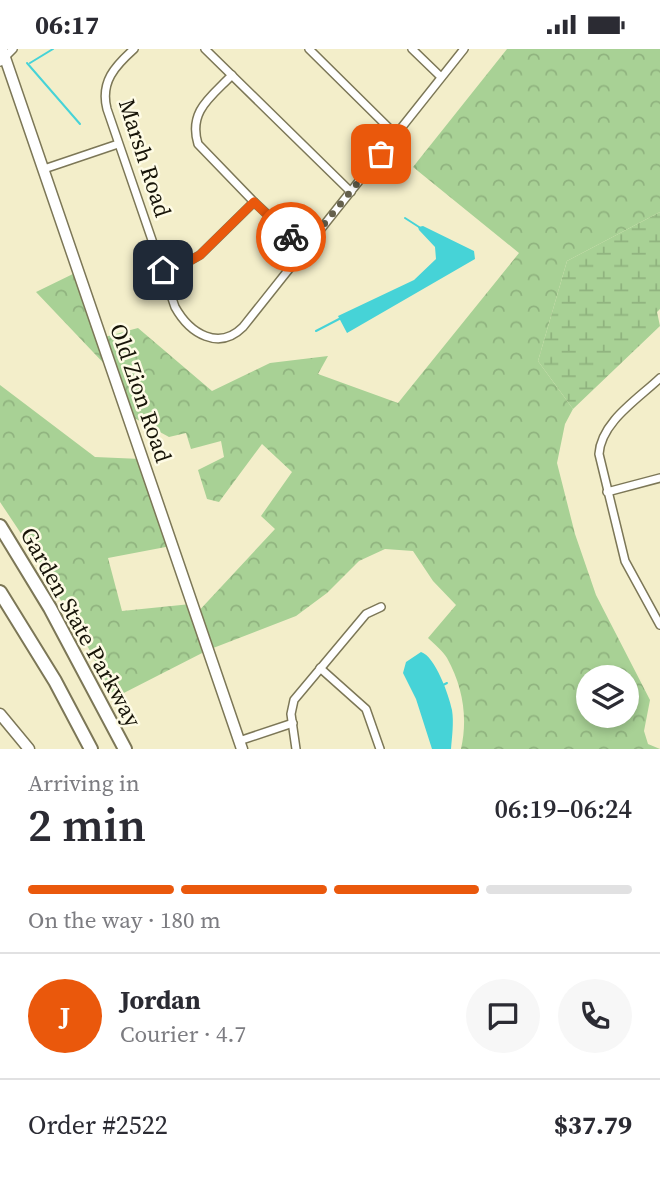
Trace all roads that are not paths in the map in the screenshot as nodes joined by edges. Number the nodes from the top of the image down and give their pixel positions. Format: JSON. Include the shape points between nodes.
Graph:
{"nodes":[{"id":1,"x":13,"y":49,"type":"edge"},
{"id":2,"x":134,"y":49,"type":"edge"},
{"id":3,"x":205,"y":49,"type":"edge"},
{"id":4,"x":309,"y":49,"type":"edge"},
{"id":5,"x":412,"y":49,"type":"edge"},
{"id":6,"x":464,"y":49,"type":"edge"},
{"id":7,"x":2,"y":56,"type":"edge"},
{"id":8,"x":232,"y":75,"type":"junction"},
{"id":9,"x":441,"y":77,"type":"junction"},
{"id":10,"x":396,"y":135,"type":"junction"},
{"id":11,"x":118,"y":144,"type":"junction"},
{"id":12,"x":44,"y":169,"type":"junction"},
{"id":13,"x":351,"y":192,"type":"junction"},
{"id":14,"x":254,"y":202,"type":"junction"},
{"id":15,"x":304,"y":249,"type":"junction"},
{"id":16,"x":163,"y":270,"type":"junction"},
{"id":17,"x":660,"y":378,"type":"edge"},
{"id":18,"x":660,"y":478,"type":"edge"},
{"id":19,"x":607,"y":492,"type":"junction"},
{"id":20,"x":0,"y":526,"type":"edge"},
{"id":21,"x":0,"y":592,"type":"edge"},
{"id":22,"x":381,"y":607,"type":"dead end"},
{"id":23,"x":660,"y":625,"type":"edge"},
{"id":24,"x":320,"y":668,"type":"junction"},
{"id":25,"x":0,"y":714,"type":"edge"},
{"id":26,"x":293,"y":723,"type":"junction"},
{"id":27,"x":241,"y":745,"type":"edge"},
{"id":28,"x":29,"y":749,"type":"edge"},
{"id":29,"x":91,"y":749,"type":"edge"},
{"id":30,"x":125,"y":749,"type":"edge"},
{"id":31,"x":296,"y":749,"type":"edge"},
{"id":32,"x":380,"y":749,"type":"edge"}],
"edges":[{"from":1,"to":7,"type":"street"},
{"from":2,"to":11,"type":"street","name":"Marsh Road","via":[[108,79],[104,96]]},
{"from":3,"to":8,"type":"street"},
{"from":4,"to":10,"type":"street"},
{"from":5,"to":9,"type":"street"},
{"from":6,"to":9,"type":"street","name":"Marsh Road"},
{"from":7,"to":12,"type":"street","name":"Old Zion Road"},
{"from":8,"to":13,"type":"street"},
{"from":8,"to":14,"type":"street","via":[[197,113],[195,132],[198,144]]},
{"from":9,"to":10,"type":"street","name":"Marsh Road"},
{"from":10,"to":13,"type":"street","name":"Marsh Road"},
{"from":11,"to":12,"type":"street"},
{"from":11,"to":16,"type":"street","name":"Marsh Road"},
{"from":12,"to":27,"type":"street","name":"Old Zion Road"},
{"from":13,"to":15,"type":"street","name":"Marsh Road"},
{"from":14,"to":15,"type":"street"},
{"from":14,"to":16,"type":"street","via":[[200,255]]},
{"from":15,"to":16,"type":"street","name":"Marsh Road","via":[[243,327],[223,339],[209,338],[181,317]]},
{"from":17,"to":19,"type":"street","via":[[604,434],[599,457]]},
{"from":18,"to":19,"type":"street"},
{"from":19,"to":23,"type":"street","via":[[625,561]]},
{"from":20,"to":30,"type":"highway","name":"Garden State Parkway","via":[[50,608]]},
{"from":21,"to":29,"type":"highway"},
{"from":22,"to":24,"type":"street","via":[[366,614]]},
{"from":24,"to":26,"type":"street","via":[[294,700]]},
{"from":24,"to":32,"type":"street","via":[[366,709]]},
{"from":25,"to":28,"type":"street"},
{"from":26,"to":27,"type":"street"},
{"from":26,"to":31,"type":"street"}]}
